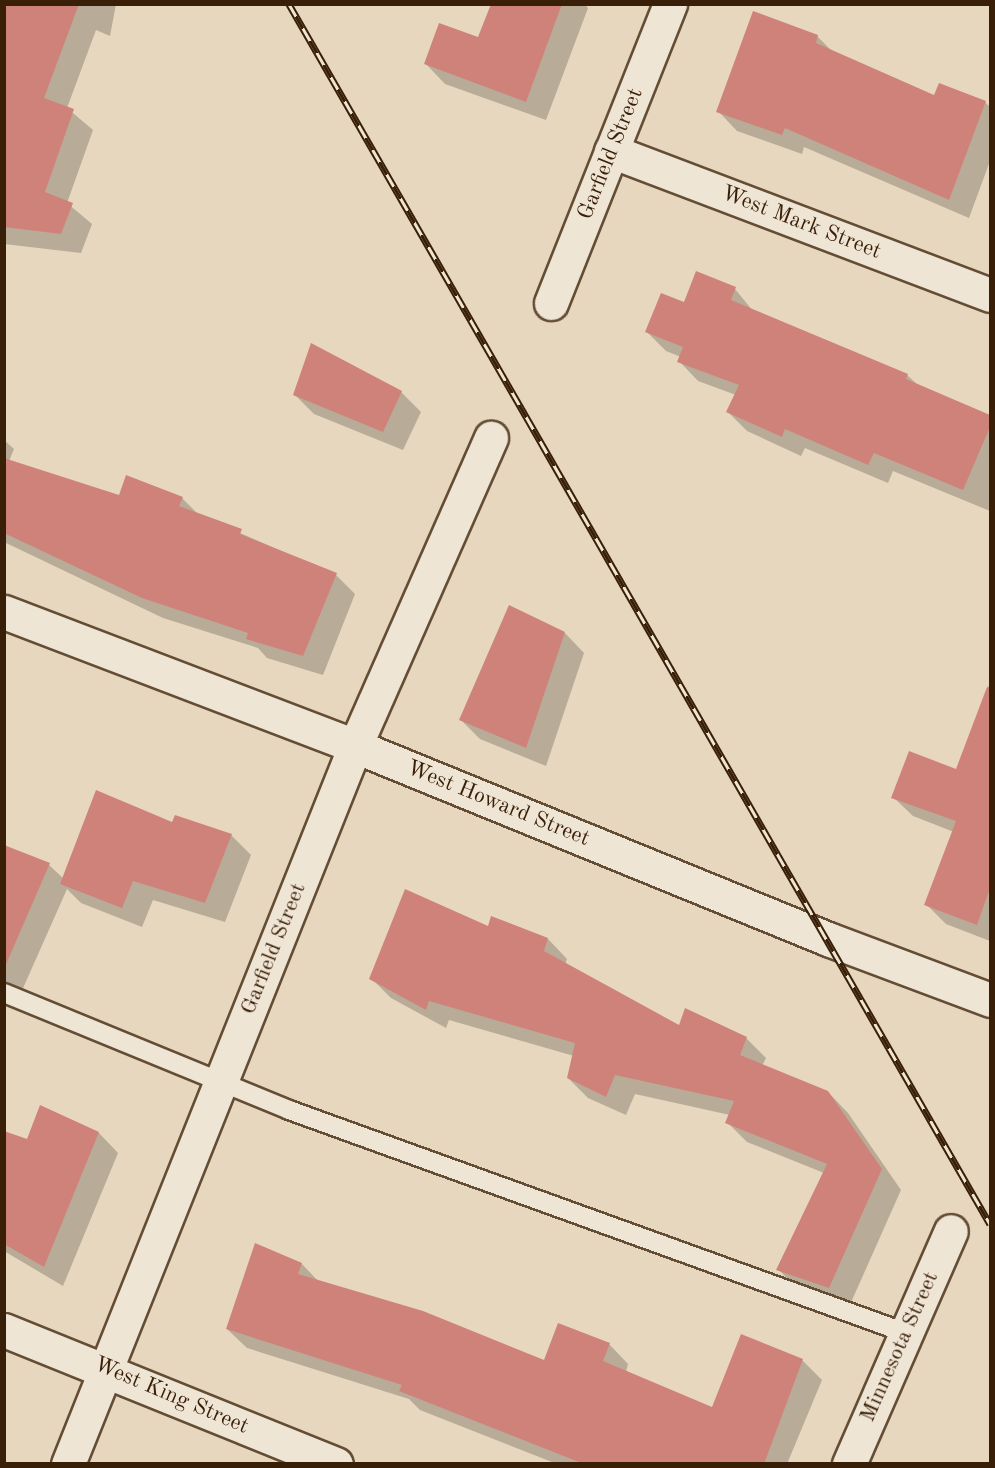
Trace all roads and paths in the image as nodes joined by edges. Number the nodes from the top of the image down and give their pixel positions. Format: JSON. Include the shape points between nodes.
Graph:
{"nodes":[{"id":1,"x":670,"y":4,"type":"edge"},
{"id":2,"x":611,"y":151,"type":"junction"},
{"id":3,"x":990,"y":295,"type":"edge"},
{"id":4,"x":551,"y":303,"type":"dead end"},
{"id":5,"x":491,"y":438,"type":"dead end"},
{"id":6,"x":4,"y":612,"type":"edge"},
{"id":7,"x":354,"y":746,"type":"junction"},
{"id":8,"x":4,"y":993,"type":"edge"},
{"id":9,"x":990,"y":1000,"type":"edge"},
{"id":10,"x":220,"y":1083,"type":"junction"},
{"id":11,"x":951,"y":1231,"type":"dead end"},
{"id":12,"x":4,"y":1330,"type":"edge"},
{"id":13,"x":906,"y":1333,"type":"junction"},
{"id":14,"x":107,"y":1368,"type":"junction"},
{"id":15,"x":68,"y":1464,"type":"edge"},
{"id":16,"x":336,"y":1464,"type":"edge"},
{"id":17,"x":849,"y":1464,"type":"edge"}],
"edges":[{"from":1,"to":2,"type":"street","name":"Garfield Street"},
{"from":2,"to":3,"type":"street","name":"West Mark Street"},
{"from":2,"to":4,"type":"street","name":"Garfield Street"},
{"from":5,"to":7,"type":"street","name":"Garfield Street"},
{"from":6,"to":7,"type":"street","name":"West Howard Street"},
{"from":7,"to":9,"type":"street","name":"West Howard Street","via":[[828,939]]},
{"from":7,"to":10,"type":"street","name":"Garfield Street"},
{"from":8,"to":10,"type":"lane"},
{"from":10,"to":13,"type":"lane"},
{"from":10,"to":14,"type":"street","name":"Garfield Street"},
{"from":11,"to":13,"type":"street","name":"Minnesota Street"},
{"from":12,"to":14,"type":"street","name":"West King Street"},
{"from":13,"to":17,"type":"street","name":"Minnesota Street"},
{"from":14,"to":15,"type":"street","name":"Garfield Street"},
{"from":14,"to":16,"type":"street","name":"West King Street"}]}
